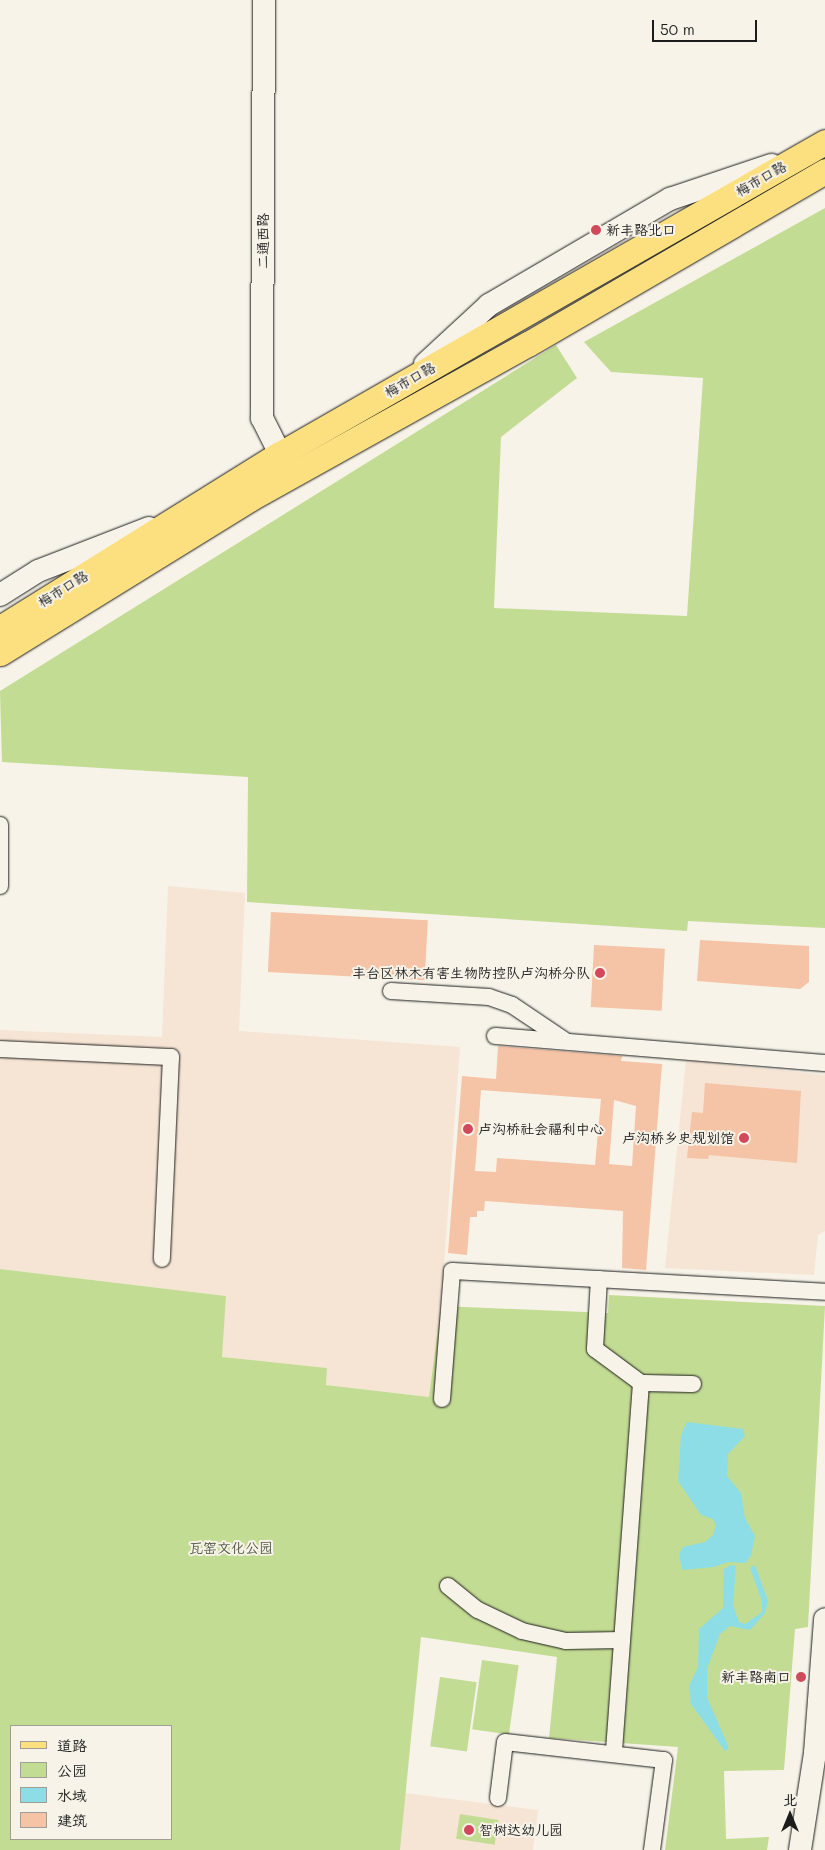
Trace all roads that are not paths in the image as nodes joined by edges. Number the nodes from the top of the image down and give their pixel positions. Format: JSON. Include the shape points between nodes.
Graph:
{"nodes":[{"id":1,"x":264,"y":0,"type":"edge"},
{"id":2,"x":825,"y":142,"type":"edge"},
{"id":3,"x":825,"y":171,"type":"edge"},
{"id":4,"x":285,"y":465,"type":"junction"},
{"id":5,"x":163,"y":524,"type":"junction"},
{"id":6,"x":0,"y":595,"type":"edge"},
{"id":7,"x":0,"y":628,"type":"edge"},
{"id":8,"x":0,"y":653,"type":"edge"},
{"id":9,"x":0,"y":825,"type":"edge"},
{"id":10,"x":0,"y":886,"type":"edge"},
{"id":11,"x":391,"y":991,"type":"dead end"},
{"id":12,"x":496,"y":1036,"type":"dead end"},
{"id":13,"x":566,"y":1041,"type":"junction"},
{"id":14,"x":0,"y":1049,"type":"edge"},
{"id":15,"x":825,"y":1063,"type":"edge"},
{"id":16,"x":162,"y":1259,"type":"dead end"},
{"id":17,"x":599,"y":1279,"type":"junction"},
{"id":18,"x":825,"y":1292,"type":"edge"},
{"id":19,"x":641,"y":1383,"type":"junction"},
{"id":20,"x":693,"y":1384,"type":"dead end"},
{"id":21,"x":442,"y":1399,"type":"dead end"},
{"id":22,"x":448,"y":1586,"type":"dead end"},
{"id":23,"x":825,"y":1619,"type":"edge"},
{"id":24,"x":622,"y":1640,"type":"junction"},
{"id":25,"x":614,"y":1754,"type":"junction"},
{"id":26,"x":498,"y":1798,"type":"dead end"},
{"id":27,"x":652,"y":1850,"type":"edge"},
{"id":28,"x":800,"y":1850,"type":"edge"}],
"edges":[{"from":1,"to":4,"type":"street","name":"二通西路","via":[[262,418]]},
{"from":2,"to":4,"type":"main road","name":"梅市口路","via":[[406,382]]},
{"from":3,"to":4,"type":"main road","name":"梅市口路","via":[[528,344]]},
{"from":4,"to":5,"type":"main road","name":"梅市口路"},
{"from":4,"to":8,"type":"main road","name":"梅市口路"},
{"from":5,"to":6,"type":"street","via":[[38,570]]},
{"from":5,"to":7,"type":"main road","name":"梅市口路"},
{"from":9,"to":10,"type":"street"},
{"from":11,"to":13,"type":"street","via":[[489,997],[512,1005]]},
{"from":12,"to":13,"type":"street"},
{"from":13,"to":15,"type":"street"},
{"from":14,"to":16,"type":"street","via":[[170,1057]]},
{"from":17,"to":18,"type":"street"},
{"from":17,"to":19,"type":"street","via":[[595,1349]]},
{"from":17,"to":21,"type":"street","via":[[452,1271]]},
{"from":19,"to":20,"type":"street"},
{"from":19,"to":24,"type":"street"},
{"from":22,"to":24,"type":"street","via":[[478,1610],[522,1631],[566,1641]]},
{"from":23,"to":28,"type":"street","via":[[815,1753]]},
{"from":24,"to":25,"type":"street"},
{"from":25,"to":26,"type":"street","via":[[505,1742]]},
{"from":25,"to":27,"type":"street","via":[[664,1760]]}]}
